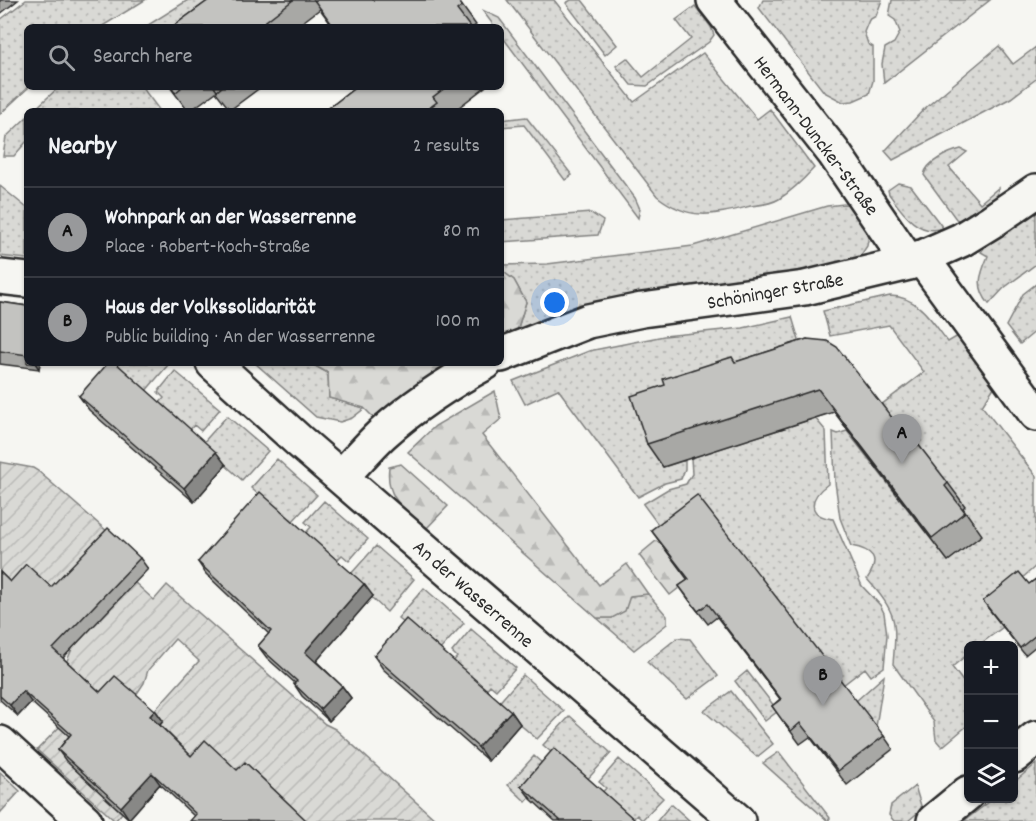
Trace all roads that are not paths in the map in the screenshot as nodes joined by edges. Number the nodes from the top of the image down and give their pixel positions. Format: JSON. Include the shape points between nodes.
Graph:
{"nodes":[{"id":1,"x":723,"y":3,"type":"edge"},
{"id":2,"x":1036,"y":191,"type":"edge"},
{"id":3,"x":915,"y":260,"type":"junction"},
{"id":4,"x":0,"y":277,"type":"edge"},
{"id":5,"x":24,"y":280,"type":"edge"},
{"id":6,"x":504,"y":354,"type":"edge"},
{"id":7,"x":216,"y":366,"type":"edge"},
{"id":8,"x":480,"y":366,"type":"edge"},
{"id":9,"x":1036,"y":414,"type":"edge"},
{"id":10,"x":341,"y":477,"type":"junction"},
{"id":11,"x":1036,"y":738,"type":"edge"},
{"id":12,"x":0,"y":743,"type":"edge"},
{"id":13,"x":1018,"y":753,"type":"edge"},
{"id":14,"x":964,"y":797,"type":"edge"},
{"id":15,"x":85,"y":821,"type":"edge"},
{"id":16,"x":738,"y":821,"type":"edge"},
{"id":17,"x":934,"y":821,"type":"edge"}],
"edges":[{"from":1,"to":3,"type":"street","name":"Hermann-Duncker-Straße"},
{"from":2,"to":3,"type":"street","name":"Schöninger Straße","via":[[961,240]]},
{"from":3,"to":6,"type":"street","name":"Schöninger Straße","via":[[805,288],[588,321]]},
{"from":3,"to":9,"type":"street","name":"Hermann-Duncker-Straße"},
{"from":4,"to":5,"type":"street"},
{"from":7,"to":10,"type":"street","name":"An der Wasserrenne"},
{"from":8,"to":10,"type":"street","via":[[405,415]]},
{"from":10,"to":16,"type":"street","name":"An der Wasserrenne"},
{"from":11,"to":13,"type":"street"},
{"from":12,"to":15,"type":"street"},
{"from":14,"to":17,"type":"street"}]}
